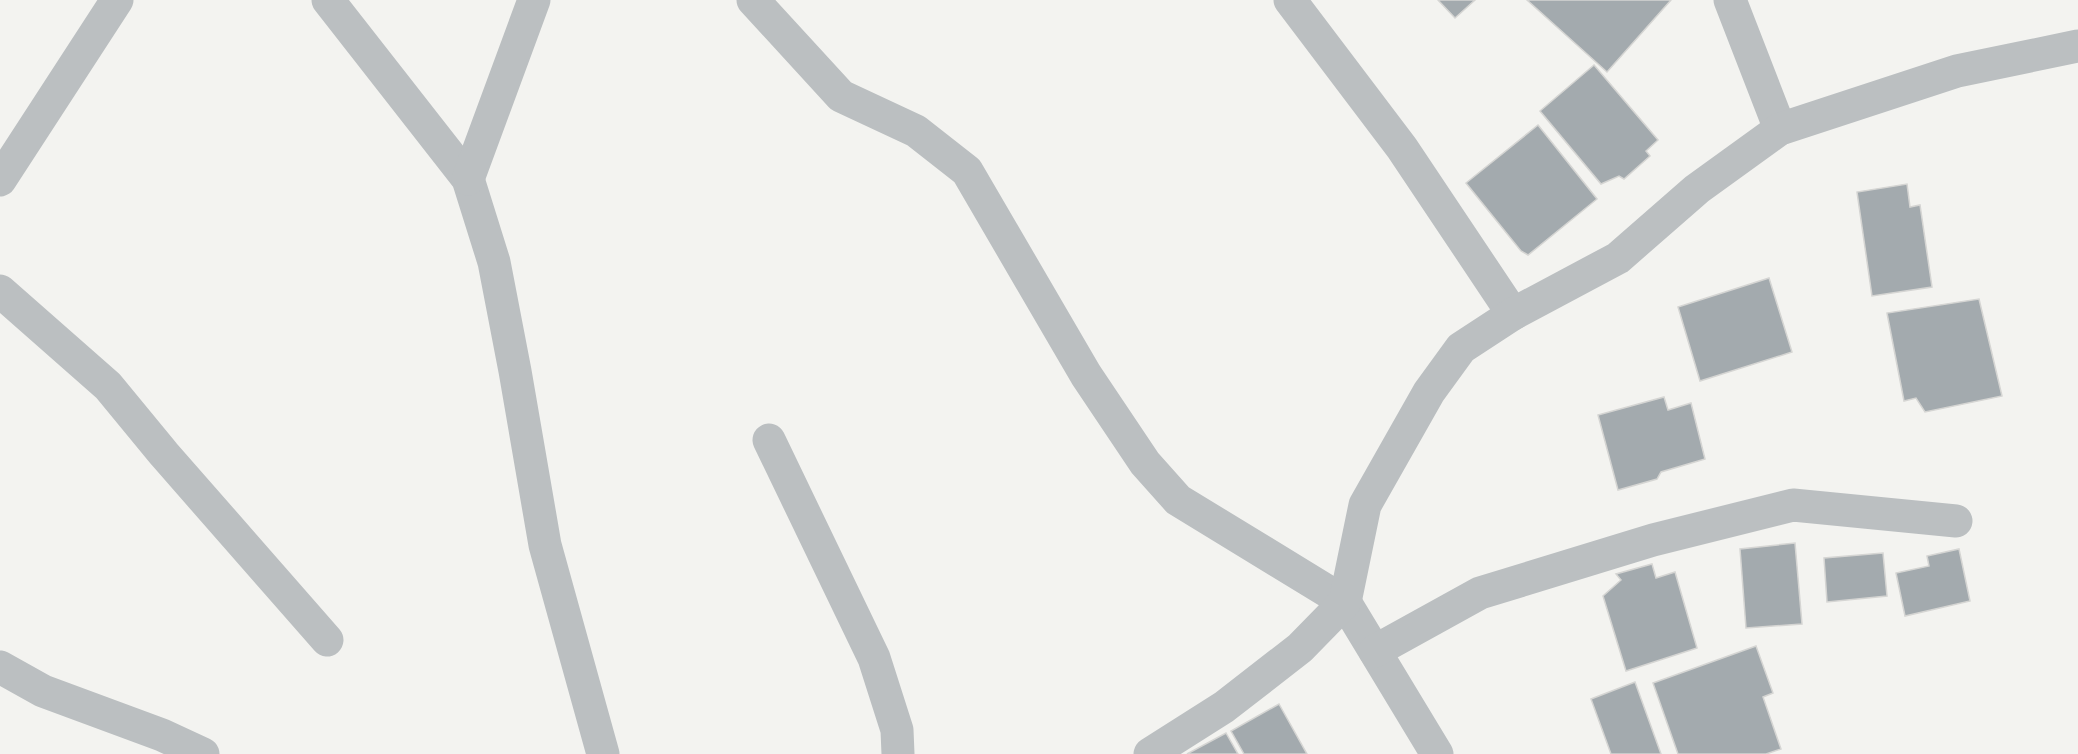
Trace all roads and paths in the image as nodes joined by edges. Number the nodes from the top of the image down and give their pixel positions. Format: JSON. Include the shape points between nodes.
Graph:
{"nodes":[{"id":1,"x":117,"y":0,"type":"edge"},
{"id":2,"x":328,"y":0,"type":"edge"},
{"id":3,"x":534,"y":0,"type":"edge"},
{"id":4,"x":753,"y":0,"type":"edge"},
{"id":5,"x":1290,"y":0,"type":"edge"},
{"id":6,"x":1730,"y":0,"type":"edge"},
{"id":7,"x":2078,"y":46,"type":"edge"},
{"id":8,"x":1780,"y":129,"type":"junction"},
{"id":9,"x":468,"y":179,"type":"junction"},
{"id":10,"x":0,"y":180,"type":"edge"},
{"id":11,"x":0,"y":291,"type":"edge"},
{"id":12,"x":1513,"y":314,"type":"junction"},
{"id":13,"x":769,"y":440,"type":"dead end"},
{"id":14,"x":1956,"y":521,"type":"dead end"},
{"id":15,"x":1345,"y":602,"type":"junction"},
{"id":16,"x":327,"y":640,"type":"dead end"},
{"id":17,"x":1375,"y":651,"type":"junction"},
{"id":18,"x":0,"y":668,"type":"edge"},
{"id":19,"x":203,"y":754,"type":"edge"},
{"id":20,"x":603,"y":754,"type":"edge"},
{"id":21,"x":898,"y":754,"type":"edge"},
{"id":22,"x":1150,"y":754,"type":"edge"},
{"id":23,"x":1437,"y":754,"type":"edge"}],
"edges":[{"from":1,"to":10,"type":"street"},
{"from":2,"to":9,"type":"street"},
{"from":3,"to":9,"type":"street"},
{"from":4,"to":15,"type":"street","via":[[841,96],[916,130],[967,171],[1086,375],[1145,463],[1178,500]]},
{"from":5,"to":12,"type":"street","via":[[1402,148]]},
{"from":6,"to":8,"type":"street"},
{"from":7,"to":8,"type":"street","via":[[1957,71]]},
{"from":8,"to":12,"type":"street","via":[[1697,189],[1618,258]]},
{"from":9,"to":20,"type":"street","via":[[494,262],[545,545]]},
{"from":11,"to":16,"type":"street","via":[[108,386]]},
{"from":12,"to":15,"type":"street","via":[[1461,348],[1430,392],[1365,505]]},
{"from":13,"to":21,"type":"street","via":[[874,658],[897,730]]},
{"from":14,"to":17,"type":"street","via":[[1793,505],[1653,540],[1480,593]]},
{"from":15,"to":17,"type":"street"},
{"from":15,"to":22,"type":"street","via":[[1300,648],[1224,707]]},
{"from":17,"to":23,"type":"street"},
{"from":18,"to":19,"type":"street","via":[[43,691]]}]}
